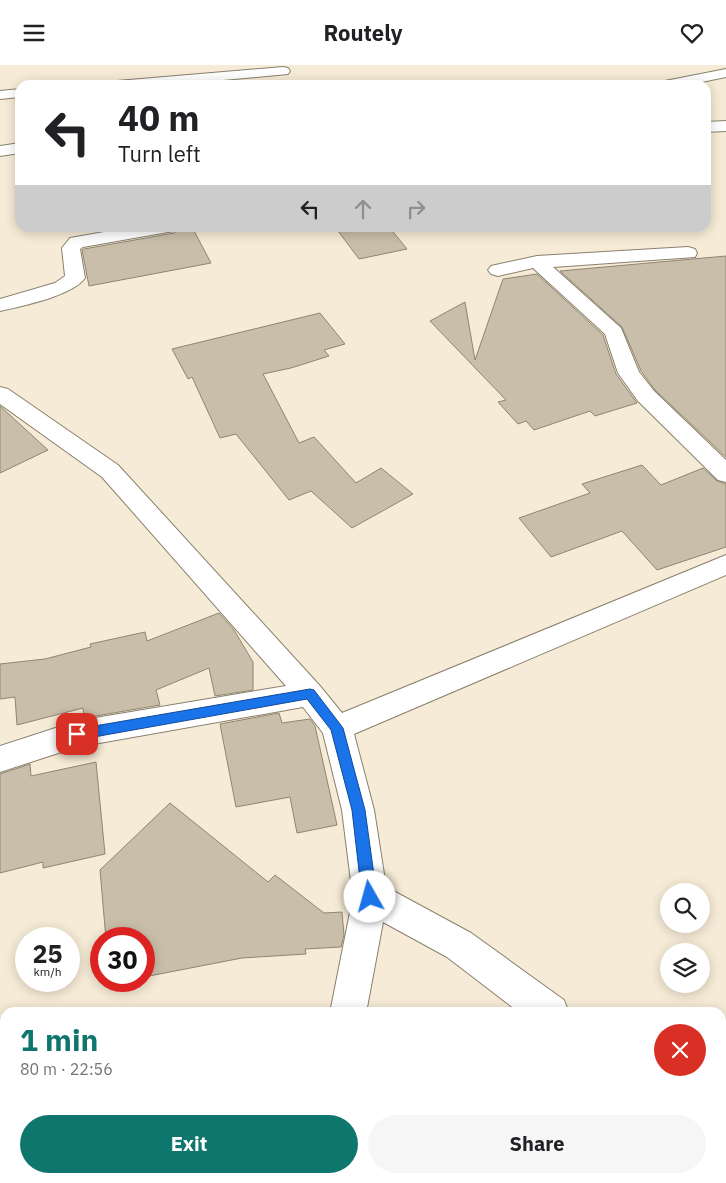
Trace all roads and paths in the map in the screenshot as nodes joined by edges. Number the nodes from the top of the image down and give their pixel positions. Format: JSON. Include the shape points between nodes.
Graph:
{"nodes":[{"id":1,"x":283,"y":71,"type":"dead end"},
{"id":2,"x":726,"y":73,"type":"edge"},
{"id":3,"x":176,"y":80,"type":"edge"},
{"id":4,"x":690,"y":80,"type":"edge"},
{"id":5,"x":15,"y":94,"type":"edge"},
{"id":6,"x":0,"y":95,"type":"edge"},
{"id":7,"x":726,"y":126,"type":"edge"},
{"id":8,"x":711,"y":127,"type":"edge"},
{"id":9,"x":15,"y":149,"type":"edge"},
{"id":10,"x":0,"y":151,"type":"edge"},
{"id":11,"x":138,"y":232,"type":"edge"},
{"id":12,"x":688,"y":253,"type":"dead end"},
{"id":13,"x":537,"y":262,"type":"junction"},
{"id":14,"x":498,"y":270,"type":"dead end"},
{"id":15,"x":0,"y":305,"type":"edge"},
{"id":16,"x":0,"y":394,"type":"edge"},
{"id":17,"x":726,"y":474,"type":"edge"},
{"id":18,"x":726,"y":564,"type":"edge"},
{"id":19,"x":310,"y":694,"type":"junction"},
{"id":20,"x":337,"y":728,"type":"junction"},
{"id":21,"x":0,"y":759,"type":"edge"},
{"id":22,"x":370,"y":897,"type":"junction"},
{"id":23,"x":349,"y":1007,"type":"edge"},
{"id":24,"x":543,"y":1007,"type":"edge"}],
"edges":[{"from":1,"to":3,"type":"street"},
{"from":2,"to":4,"type":"street"},
{"from":5,"to":6,"type":"street"},
{"from":7,"to":8,"type":"street"},
{"from":9,"to":10,"type":"street"},
{"from":11,"to":15,"type":"street","via":[[77,242],[71,248],[76,278],[62,287]]},
{"from":12,"to":13,"type":"street"},
{"from":13,"to":14,"type":"street"},
{"from":13,"to":17,"type":"street","via":[[614,332],[629,373],[646,396]]},
{"from":16,"to":19,"type":"street","via":[[110,471]]},
{"from":18,"to":20,"type":"street"},
{"from":19,"to":20,"type":"street"},
{"from":19,"to":21,"type":"street","via":[[77,734]]},
{"from":20,"to":22,"type":"street","via":[[358,810]]},
{"from":22,"to":23,"type":"street"},
{"from":22,"to":24,"type":"street","via":[[460,945]]}]}
